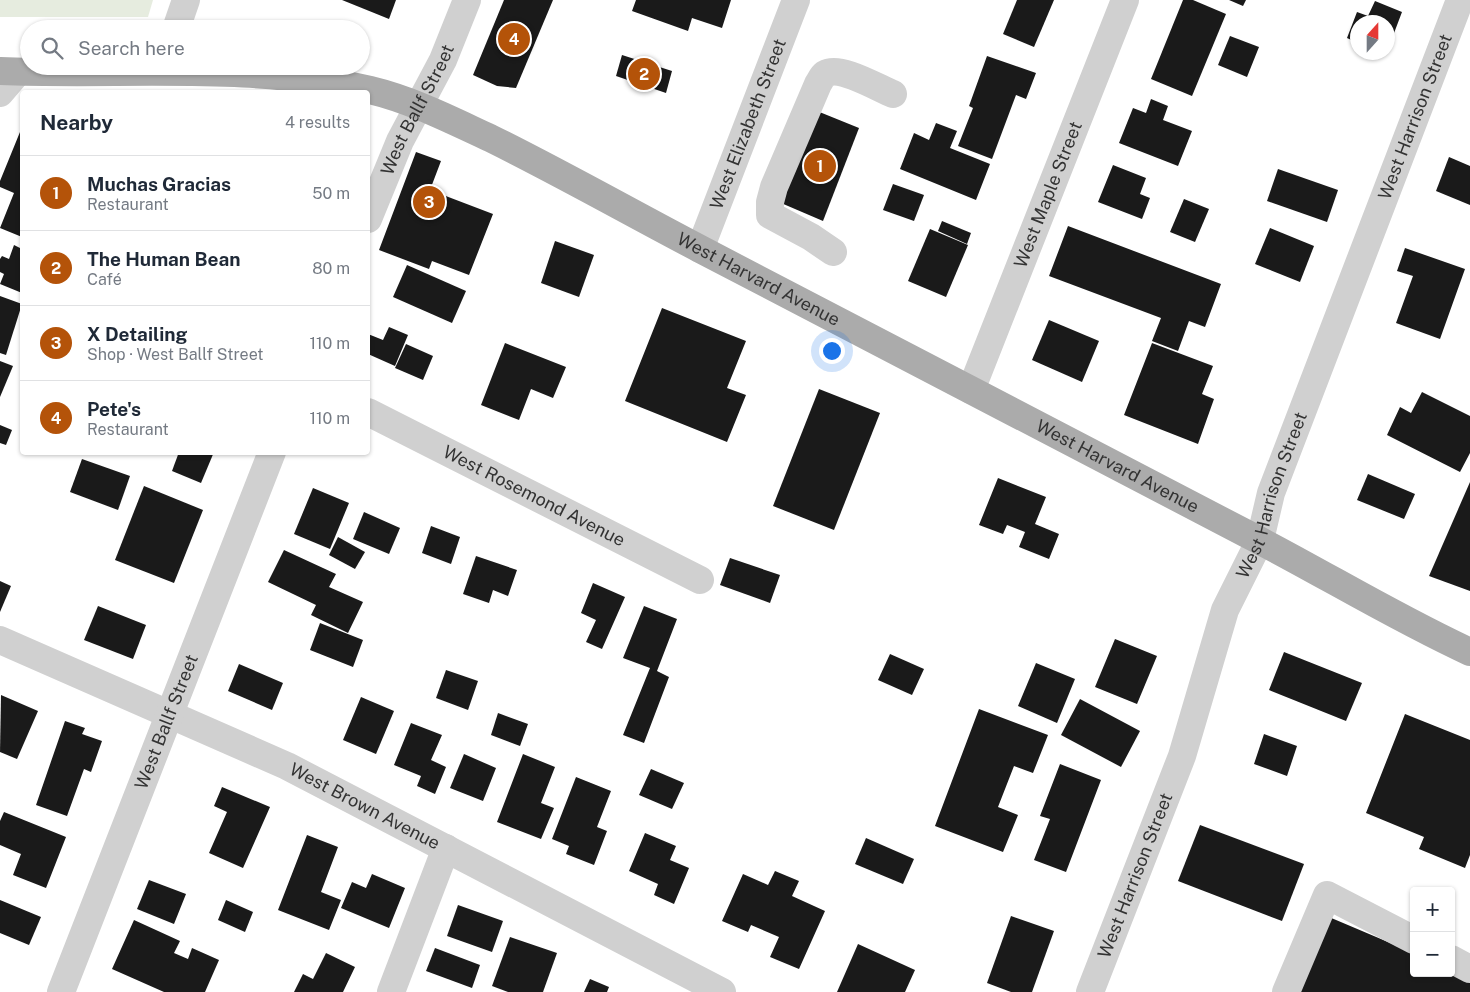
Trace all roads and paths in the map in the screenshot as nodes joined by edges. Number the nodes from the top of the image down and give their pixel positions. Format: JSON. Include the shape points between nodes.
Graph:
{"nodes":[{"id":1,"x":186,"y":0,"type":"edge"},
{"id":2,"x":467,"y":0,"type":"edge"},
{"id":3,"x":796,"y":0,"type":"edge"},
{"id":4,"x":1125,"y":0,"type":"edge"},
{"id":5,"x":1460,"y":0,"type":"edge"},
{"id":6,"x":179,"y":20,"type":"edge"},
{"id":7,"x":9,"y":71,"type":"edge"},
{"id":8,"x":266,"y":75,"type":"edge"},
{"id":9,"x":368,"y":90,"type":"edge"},
{"id":10,"x":370,"y":90,"type":"edge"},
{"id":11,"x":0,"y":92,"type":"edge"},
{"id":12,"x":893,"y":94,"type":"dead end"},
{"id":13,"x":419,"y":106,"type":"junction"},
{"id":14,"x":370,"y":214,"type":"edge"},
{"id":15,"x":700,"y":249,"type":"junction"},
{"id":16,"x":833,"y":252,"type":"dead end"},
{"id":17,"x":971,"y":390,"type":"junction"},
{"id":18,"x":370,"y":413,"type":"edge"},
{"id":19,"x":271,"y":455,"type":"edge"},
{"id":20,"x":1260,"y":540,"type":"junction"},
{"id":21,"x":700,"y":580,"type":"dead end"},
{"id":22,"x":0,"y":640,"type":"edge"},
{"id":23,"x":1470,"y":652,"type":"edge"},
{"id":24,"x":170,"y":715,"type":"junction"},
{"id":25,"x":446,"y":848,"type":"junction"},
{"id":26,"x":1410,"y":938,"type":"edge"},
{"id":27,"x":1455,"y":961,"type":"edge"},
{"id":28,"x":1470,"y":969,"type":"edge"},
{"id":29,"x":61,"y":992,"type":"edge"},
{"id":30,"x":391,"y":992,"type":"edge"},
{"id":31,"x":722,"y":992,"type":"edge"},
{"id":32,"x":1090,"y":992,"type":"edge"},
{"id":33,"x":1286,"y":992,"type":"edge"}],
"edges":[{"from":1,"to":6,"type":"street"},
{"from":2,"to":13,"type":"street","name":"West Ballf Street","via":[[443,60]]},
{"from":3,"to":15,"type":"street","name":"West Elizabeth Street"},
{"from":4,"to":17,"type":"street","name":"West Maple Street"},
{"from":5,"to":20,"type":"street","name":"West Harrison Street","via":[[1271,493]]},
{"from":7,"to":11,"type":"street"},
{"from":8,"to":9,"type":"main road","name":"West Harvard Avenue"},
{"from":10,"to":13,"type":"main road","name":"West Harvard Avenue"},
{"from":12,"to":16,"type":"street","via":[[837,71],[825,74],[774,187],[770,215]]},
{"from":13,"to":14,"type":"street","name":"West Ballf Street","via":[[400,141]]},
{"from":13,"to":15,"type":"main road","name":"West Harvard Avenue","via":[[526,156]]},
{"from":15,"to":17,"type":"main road","name":"West Harvard Avenue"},
{"from":17,"to":20,"type":"main road","name":"West Harvard Avenue"},
{"from":18,"to":21,"type":"street","name":"West Rosemond Avenue"},
{"from":19,"to":24,"type":"street","name":"West Ballf Street"},
{"from":20,"to":23,"type":"main road","name":"West Harvard Avenue"},
{"from":20,"to":32,"type":"street","name":"West Harrison Street","via":[[1225,610],[1182,756]]},
{"from":22,"to":24,"type":"street","name":"West Brown Avenue"},
{"from":24,"to":25,"type":"street","name":"West Brown Avenue","via":[[287,766]]},
{"from":24,"to":29,"type":"street","name":"West Ballf Street"},
{"from":25,"to":30,"type":"street"},
{"from":25,"to":31,"type":"street","name":"West Brown Avenue"},
{"from":26,"to":33,"type":"street","via":[[1327,895]]},
{"from":27,"to":28,"type":"street"}]}
